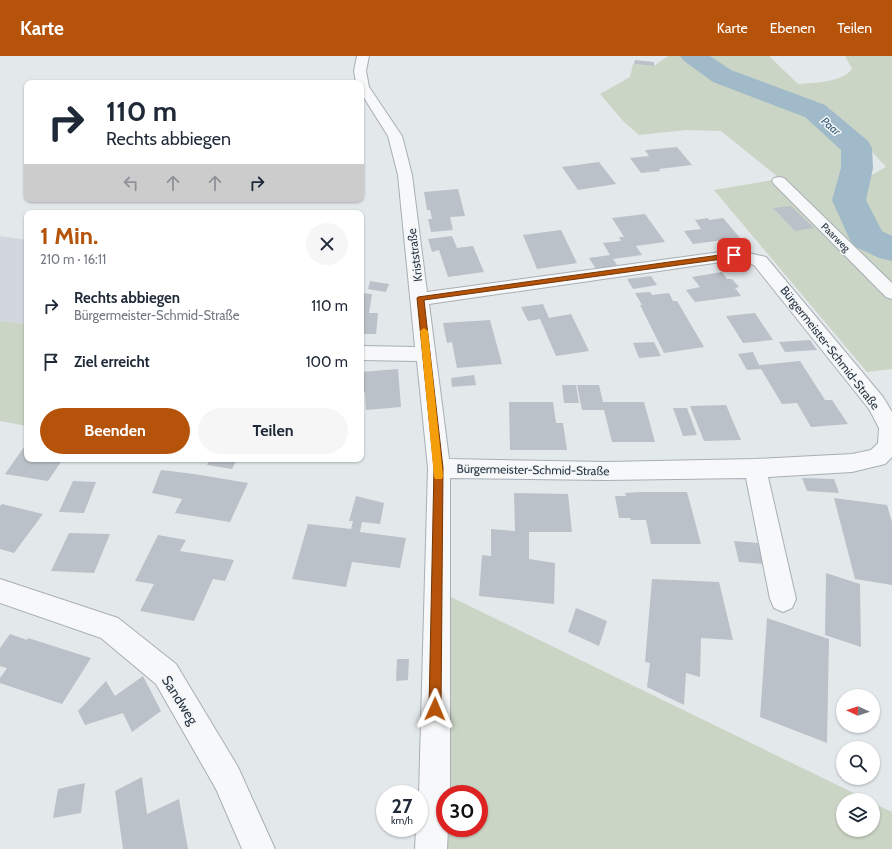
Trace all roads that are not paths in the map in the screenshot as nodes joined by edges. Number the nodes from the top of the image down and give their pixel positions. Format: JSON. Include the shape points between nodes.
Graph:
{"nodes":[{"id":1,"x":363,"y":56,"type":"edge"},
{"id":2,"x":362,"y":80,"type":"edge"},
{"id":3,"x":364,"y":88,"type":"edge"},
{"id":4,"x":780,"y":181,"type":"dead end"},
{"id":5,"x":892,"y":293,"type":"edge"},
{"id":6,"x":420,"y":298,"type":"junction"},
{"id":7,"x":364,"y":353,"type":"edge"},
{"id":8,"x":426,"y":354,"type":"junction"},
{"id":9,"x":439,"y":468,"type":"junction"},
{"id":10,"x":755,"y":468,"type":"junction"},
{"id":11,"x":0,"y":591,"type":"edge"},
{"id":12,"x":783,"y":599,"type":"dead end"},
{"id":13,"x":259,"y":849,"type":"edge"},
{"id":14,"x":431,"y":849,"type":"edge"}],
"edges":[{"from":1,"to":2,"type":"street","name":"Kriststraße","via":[[360,71]]},
{"from":3,"to":6,"type":"street","name":"Kriststraße","via":[[396,136],[403,164]]},
{"from":4,"to":5,"type":"street","name":"Paarweg"},
{"from":6,"to":8,"type":"street","name":"Kriststraße"},
{"from":6,"to":10,"type":"street","name":"Bürgermeister-Schmid-Straße","via":[[734,255],[760,261],[876,403],[890,428],[889,446],[877,458],[852,463]]},
{"from":7,"to":8,"type":"street"},
{"from":8,"to":9,"type":"street","name":"Kriststraße"},
{"from":9,"to":10,"type":"street","name":"Bürgermeister-Schmid-Straße","via":[[598,471]]},
{"from":9,"to":14,"type":"street","name":"Kriststraße","via":[[434,803]]},
{"from":10,"to":12,"type":"street"},
{"from":11,"to":13,"type":"street","name":"Sandweg","via":[[109,626],[166,674],[227,778]]}]}
